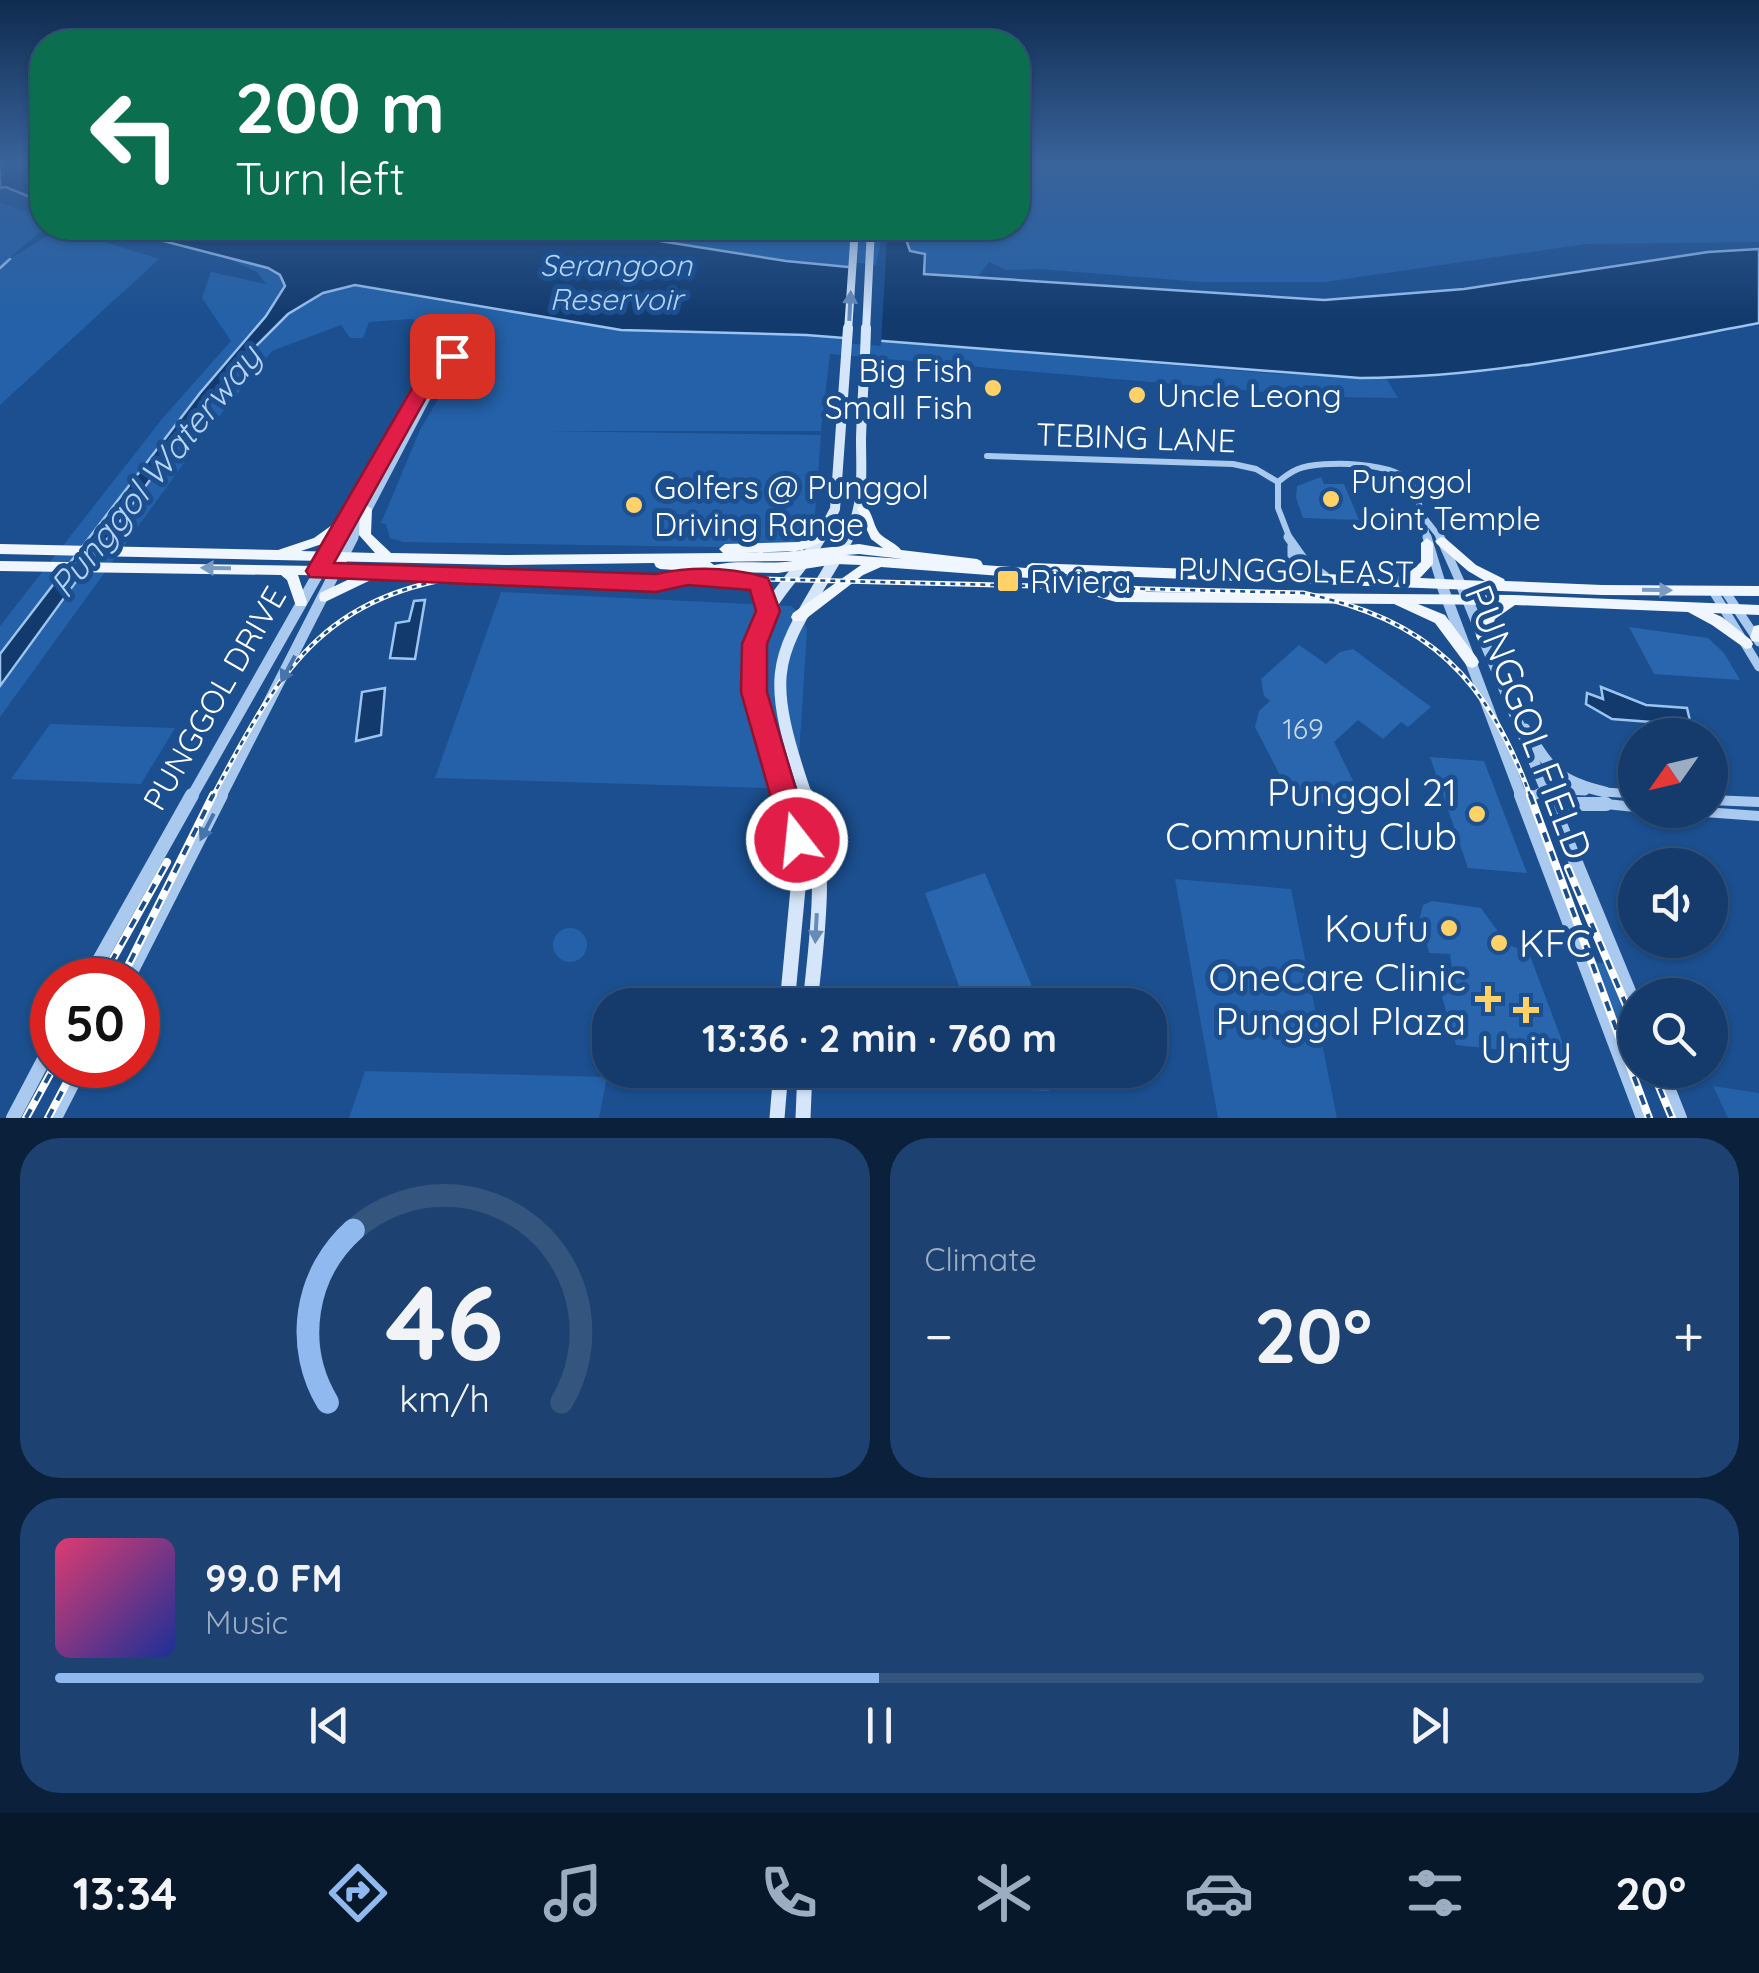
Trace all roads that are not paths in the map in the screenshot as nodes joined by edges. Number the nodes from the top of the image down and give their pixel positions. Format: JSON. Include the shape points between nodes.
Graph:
{"nodes":[{"id":1,"x":854,"y":240,"type":"edge"},
{"id":2,"x":870,"y":240,"type":"edge"},
{"id":3,"x":987,"y":456,"type":"dead end"},
{"id":4,"x":1398,"y":472,"type":"joint"},
{"id":5,"x":1278,"y":482,"type":"junction"},
{"id":6,"x":863,"y":508,"type":"junction"},
{"id":7,"x":366,"y":509,"type":"junction"},
{"id":8,"x":346,"y":519,"type":"junction"},
{"id":9,"x":821,"y":538,"type":"junction"},
{"id":10,"x":1434,"y":542,"type":"junction"},
{"id":11,"x":1292,"y":546,"type":"junction"},
{"id":12,"x":0,"y":548,"type":"edge"},
{"id":13,"x":902,"y":552,"type":"junction"},
{"id":14,"x":704,"y":555,"type":"junction"},
{"id":15,"x":838,"y":555,"type":"junction"},
{"id":16,"x":272,"y":556,"type":"junction"},
{"id":17,"x":325,"y":556,"type":"junction"},
{"id":18,"x":343,"y":556,"type":"junction"},
{"id":19,"x":388,"y":558,"type":"junction"},
{"id":20,"x":658,"y":558,"type":"junction"},
{"id":21,"x":591,"y":560,"type":"junction"},
{"id":22,"x":805,"y":560,"type":"junction"},
{"id":23,"x":882,"y":561,"type":"junction"},
{"id":24,"x":0,"y":566,"type":"edge"},
{"id":25,"x":727,"y":567,"type":"junction"},
{"id":26,"x":282,"y":569,"type":"junction"},
{"id":27,"x":318,"y":571,"type":"junction"},
{"id":28,"x":336,"y":571,"type":"junction"},
{"id":29,"x":380,"y":572,"type":"junction"},
{"id":30,"x":1161,"y":574,"type":"junction"},
{"id":31,"x":688,"y":576,"type":"junction"},
{"id":32,"x":1277,"y":578,"type":"junction"},
{"id":33,"x":1334,"y":580,"type":"junction"},
{"id":34,"x":586,"y":582,"type":"junction"},
{"id":35,"x":1406,"y":582,"type":"junction"},
{"id":36,"x":1441,"y":583,"type":"junction"},
{"id":37,"x":1462,"y":584,"type":"junction"},
{"id":38,"x":1506,"y":585,"type":"junction"},
{"id":39,"x":1719,"y":591,"type":"junction"},
{"id":40,"x":1759,"y":592,"type":"edge"},
{"id":41,"x":1158,"y":596,"type":"junction"},
{"id":42,"x":324,"y":598,"type":"junction"},
{"id":43,"x":1388,"y":598,"type":"junction"},
{"id":44,"x":1448,"y":600,"type":"junction"},
{"id":45,"x":1469,"y":600,"type":"junction"},
{"id":46,"x":1513,"y":600,"type":"junction"},
{"id":47,"x":301,"y":602,"type":"junction"},
{"id":48,"x":1686,"y":607,"type":"junction"},
{"id":49,"x":1731,"y":609,"type":"junction"},
{"id":50,"x":1759,"y":610,"type":"edge"},
{"id":51,"x":768,"y":611,"type":"junction"},
{"id":52,"x":798,"y":617,"type":"junction"},
{"id":53,"x":1483,"y":636,"type":"junction"},
{"id":54,"x":1755,"y":638,"type":"edge"},
{"id":55,"x":1472,"y":662,"type":"junction"},
{"id":56,"x":1759,"y":668,"type":"edge"},
{"id":57,"x":1510,"y":708,"type":"junction"},
{"id":58,"x":1546,"y":788,"type":"junction"},
{"id":59,"x":1618,"y":796,"type":"edge"},
{"id":60,"x":1605,"y":798,"type":"junction"},
{"id":61,"x":1618,"y":801,"type":"edge"},
{"id":62,"x":1728,"y":801,"type":"edge"},
{"id":63,"x":1759,"y":802,"type":"edge"},
{"id":64,"x":1526,"y":808,"type":"junction"},
{"id":65,"x":1557,"y":814,"type":"junction"},
{"id":66,"x":1728,"y":814,"type":"edge"},
{"id":67,"x":1759,"y":816,"type":"edge"},
{"id":68,"x":100,"y":958,"type":"edge"},
{"id":69,"x":138,"y":958,"type":"edge"},
{"id":70,"x":1624,"y":978,"type":"edge"},
{"id":71,"x":789,"y":988,"type":"edge"},
{"id":72,"x":811,"y":988,"type":"edge"},
{"id":73,"x":30,"y":1086,"type":"edge"},
{"id":74,"x":70,"y":1088,"type":"edge"},
{"id":75,"x":780,"y":1088,"type":"edge"},
{"id":76,"x":804,"y":1088,"type":"edge"},
{"id":77,"x":1668,"y":1088,"type":"edge"},
{"id":78,"x":13,"y":1118,"type":"edge"},
{"id":79,"x":54,"y":1118,"type":"edge"},
{"id":80,"x":778,"y":1118,"type":"edge"},
{"id":81,"x":802,"y":1118,"type":"edge"},
{"id":82,"x":1643,"y":1118,"type":"edge"},
{"id":83,"x":1680,"y":1118,"type":"edge"}],
"edges":[{"from":9,"to":1,"type":"main road","one_way":true,"via":[[839,488]]},
{"from":2,"to":6,"type":"main road"},
{"from":3,"to":5,"type":"street","name":"TEBING LANE","via":[[1232,464]]},
{"from":4,"to":5,"type":"street","name":"TEBING LANE","via":[[1313,465]]},
{"from":4,"to":10,"type":"street","name":"PUNGGOL FIELD","via":[[1412,484]]},
{"from":5,"to":11,"type":"street","name":"TEBING LANE","via":[[1276,498]]},
{"from":6,"to":13,"type":"main road","via":[[883,546]]},
{"from":6,"to":15,"type":"main road"},
{"from":7,"to":8,"type":"street","name":"PUNGGOL DRIVE","via":[[431,388],[465,368],[463,358],[448,357],[435,366]]},
{"from":7,"to":18,"type":"street","name":"PUNGGOL DRIVE"},
{"from":7,"to":19,"type":"main road","via":[[365,535]]},
{"from":8,"to":16,"type":"main road","via":[[318,541]]},
{"from":8,"to":17,"type":"street","name":"PUNGGOL DRIVE"},
{"from":9,"to":14,"type":"main road"},
{"from":9,"to":22,"type":"main road"},
{"from":10,"to":35,"type":"main road","via":[[1426,564]]},
{"from":10,"to":36,"type":"street","name":"PUNGGOL FIELD"},
{"from":10,"to":37,"type":"street","name":"PUNGGOL FIELD"},
{"from":10,"to":38,"type":"main road"},
{"from":11,"to":32,"type":"street","via":[[1292,566]]},
{"from":11,"to":33,"type":"street","via":[[1307,567]]},
{"from":12,"to":16,"type":"main road","name":"PUNGGOL EAST"},
{"from":13,"to":15,"type":"main road","name":"PUNGGOL EAST"},
{"from":13,"to":30,"type":"main road","name":"PUNGGOL EAST","via":[[984,566]]},
{"from":14,"to":20,"type":"main road","name":"PUNGGOL EAST"},
{"from":14,"to":22,"type":"main road","name":"PUNGGOL EAST"},
{"from":15,"to":22,"type":"main road","name":"PUNGGOL EAST"},
{"from":15,"to":23,"type":"main road","name":"PUNGGOL EAST"},
{"from":15,"to":52,"type":"main road"},
{"from":16,"to":17,"type":"main road","name":"PUNGGOL EAST"},
{"from":17,"to":18,"type":"main road","name":"PUNGGOL EAST"},
{"from":17,"to":27,"type":"street","name":"PUNGGOL DRIVE"},
{"from":18,"to":19,"type":"main road","name":"PUNGGOL EAST"},
{"from":18,"to":28,"type":"street","name":"PUNGGOL DRIVE"},
{"from":19,"to":21,"type":"main road","name":"PUNGGOL EAST"},
{"from":20,"to":21,"type":"main road","name":"PUNGGOL EAST"},
{"from":20,"to":25,"type":"main road","via":[[665,566]]},
{"from":21,"to":34,"type":"main road","via":[[566,570]]},
{"from":22,"to":25,"type":"main road","name":"PUNGGOL EAST"},
{"from":22,"to":51,"type":"main road"},
{"from":23,"to":41,"type":"main road","name":"PUNGGOL EAST","via":[[1029,574],[1116,597]]},
{"from":23,"to":52,"type":"main road"},
{"from":26,"to":24,"type":"main road","name":"PUNGGOL EAST","one_way":true},
{"from":25,"to":31,"type":"main road","name":"PUNGGOL EAST"},
{"from":26,"to":27,"type":"main road","name":"PUNGGOL EAST"},
{"from":26,"to":47,"type":"main road"},
{"from":27,"to":28,"type":"main road","name":"PUNGGOL EAST"},
{"from":27,"to":47,"type":"street","name":"PUNGGOL DRIVE"},
{"from":28,"to":29,"type":"main road","name":"PUNGGOL EAST"},
{"from":28,"to":42,"type":"street","name":"PUNGGOL DRIVE"},
{"from":29,"to":34,"type":"main road","name":"PUNGGOL EAST"},
{"from":29,"to":42,"type":"main road"},
{"from":30,"to":32,"type":"main road","name":"PUNGGOL EAST"},
{"from":30,"to":41,"type":"main road","via":[[1147,584]]},
{"from":31,"to":34,"type":"main road","name":"PUNGGOL EAST","via":[[656,583]]},
{"from":31,"to":51,"type":"main road","via":[[760,585]]},
{"from":32,"to":33,"type":"main road","name":"PUNGGOL EAST"},
{"from":33,"to":35,"type":"main road","name":"PUNGGOL EAST"},
{"from":35,"to":36,"type":"main road","name":"PUNGGOL EAST"},
{"from":36,"to":37,"type":"main road","name":"PUNGGOL EAST"},
{"from":36,"to":44,"type":"street","name":"PUNGGOL FIELD"},
{"from":37,"to":38,"type":"main road","name":"PUNGGOL EAST"},
{"from":37,"to":45,"type":"street","name":"PUNGGOL FIELD"},
{"from":38,"to":39,"type":"main road","name":"PUNGGOL EAST","one_way":true},
{"from":39,"to":40,"type":"main road","name":"PUNGGOL EAST"},
{"from":39,"to":49,"type":"street"},
{"from":41,"to":43,"type":"main road","name":"PUNGGOL EAST"},
{"from":42,"to":69,"type":"street","name":"PUNGGOL DRIVE","one_way":true},
{"from":43,"to":44,"type":"main road","name":"PUNGGOL EAST"},
{"from":43,"to":55,"type":"main road","via":[[1440,618]]},
{"from":44,"to":45,"type":"main road","name":"PUNGGOL EAST"},
{"from":44,"to":55,"type":"street","name":"PUNGGOL FIELD"},
{"from":45,"to":46,"type":"main road","name":"PUNGGOL EAST"},
{"from":45,"to":53,"type":"street","name":"PUNGGOL FIELD"},
{"from":46,"to":48,"type":"main road","name":"PUNGGOL EAST"},
{"from":46,"to":53,"type":"main road","via":[[1489,616]]},
{"from":47,"to":68,"type":"street","name":"PUNGGOL DRIVE"},
{"from":48,"to":49,"type":"main road","name":"PUNGGOL EAST"},
{"from":48,"to":54,"type":"main road"},
{"from":49,"to":50,"type":"main road","name":"PUNGGOL EAST"},
{"from":49,"to":54,"type":"street"},
{"from":51,"to":71,"type":"main road","via":[[754,644],[754,692],[797,840]]},
{"from":52,"to":72,"type":"main road","one_way":true,"via":[[780,661],[778,703],[818,839]]},
{"from":53,"to":57,"type":"street","name":"PUNGGOL FIELD"},
{"from":54,"to":56,"type":"street"},
{"from":55,"to":64,"type":"street","name":"PUNGGOL FIELD"},
{"from":57,"to":58,"type":"street","name":"PUNGGOL FIELD"},
{"from":57,"to":60,"type":"street","via":[[1549,770]]},
{"from":58,"to":60,"type":"street"},
{"from":58,"to":64,"type":"street","via":[[1532,793]]},
{"from":58,"to":65,"type":"street","name":"PUNGGOL FIELD"},
{"from":59,"to":60,"type":"street"},
{"from":60,"to":61,"type":"street"},
{"from":60,"to":65,"type":"street"},
{"from":62,"to":63,"type":"street"},
{"from":64,"to":82,"type":"street","name":"PUNGGOL FIELD"},
{"from":65,"to":70,"type":"street","name":"PUNGGOL FIELD"},
{"from":66,"to":67,"type":"street"},
{"from":73,"to":78,"type":"street"},
{"from":74,"to":79,"type":"street"},
{"from":75,"to":80,"type":"main road"},
{"from":76,"to":81,"type":"main road"},
{"from":77,"to":83,"type":"street"}]}
